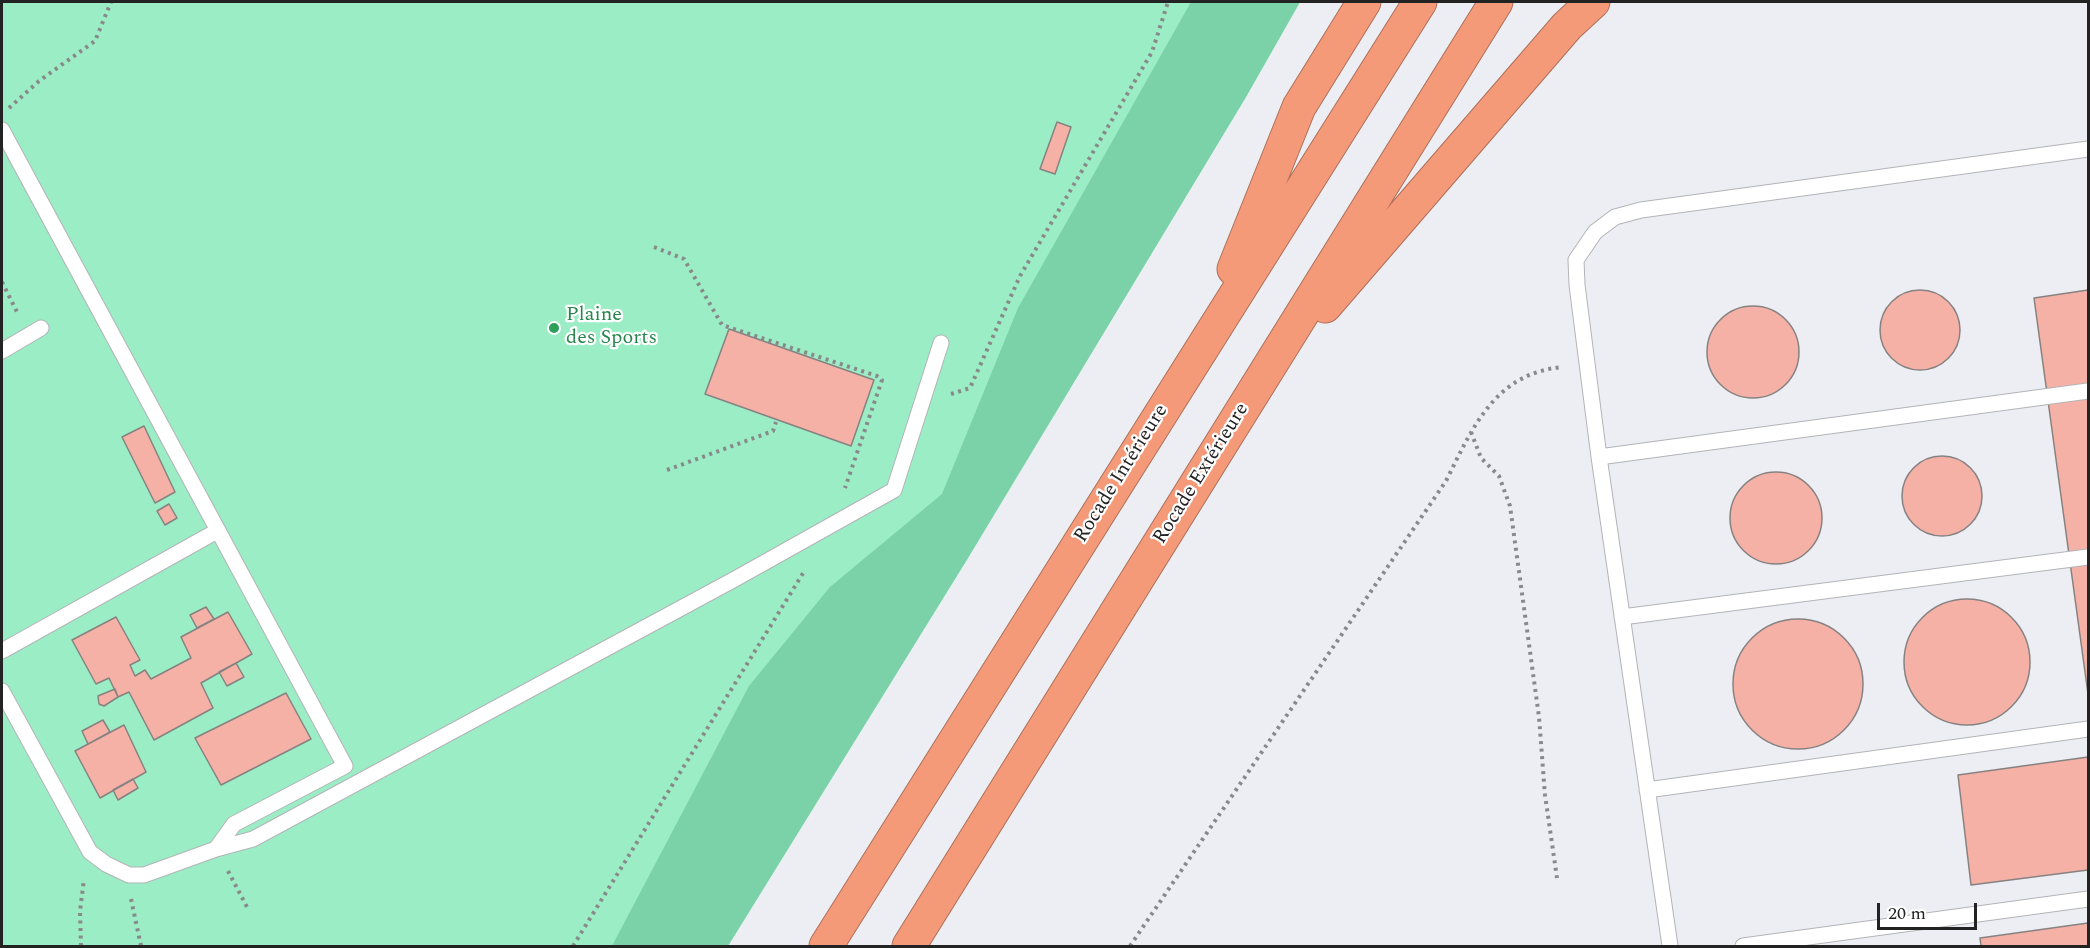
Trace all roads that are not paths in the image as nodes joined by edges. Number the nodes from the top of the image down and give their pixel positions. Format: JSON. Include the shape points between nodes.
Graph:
{"nodes":[{"id":1,"x":1364,"y":2,"type":"edge"},
{"id":2,"x":1420,"y":2,"type":"edge"},
{"id":3,"x":1496,"y":2,"type":"edge"},
{"id":4,"x":1593,"y":2,"type":"edge"},
{"id":5,"x":2,"y":130,"type":"edge"},
{"id":6,"x":2088,"y":149,"type":"edge"},
{"id":7,"x":35,"y":332,"type":"road end"},
{"id":8,"x":1205,"y":341,"type":"junction"},
{"id":9,"x":940,"y":343,"type":"dead end"},
{"id":10,"x":2,"y":351,"type":"edge"},
{"id":11,"x":1257,"y":384,"type":"junction"},
{"id":12,"x":2088,"y":391,"type":"edge"},
{"id":13,"x":1599,"y":457,"type":"junction"},
{"id":14,"x":217,"y":531,"type":"junction"},
{"id":15,"x":2088,"y":557,"type":"edge"},
{"id":16,"x":1622,"y":617,"type":"junction"},
{"id":17,"x":2,"y":651,"type":"edge"},
{"id":18,"x":2,"y":691,"type":"edge"},
{"id":19,"x":2088,"y":729,"type":"edge"},
{"id":20,"x":1647,"y":790,"type":"junction"},
{"id":21,"x":216,"y":849,"type":"junction"},
{"id":22,"x":2088,"y":899,"type":"edge"},
{"id":23,"x":826,"y":946,"type":"edge"},
{"id":24,"x":909,"y":946,"type":"edge"},
{"id":25,"x":1670,"y":946,"type":"edge"},
{"id":26,"x":1743,"y":946,"type":"edge"}],
"edges":[{"from":1,"to":8,"type":"highway","via":[[1299,107]]},
{"from":2,"to":8,"type":"highway","name":"Rocade Intérieure"},
{"from":3,"to":11,"type":"highway","name":"Rocade Extérieure"},
{"from":4,"to":11,"type":"highway","via":[[1567,26]]},
{"from":5,"to":14,"type":"lane"},
{"from":6,"to":13,"type":"lane","via":[[1641,210],[1615,218],[1595,232],[1576,260]]},
{"from":7,"to":10,"type":"lane"},
{"from":8,"to":23,"type":"highway","name":"Rocade Intérieure"},
{"from":9,"to":21,"type":"lane","via":[[894,490],[253,839]]},
{"from":11,"to":24,"type":"highway","name":"Rocade Extérieure"},
{"from":12,"to":13,"type":"lane"},
{"from":13,"to":16,"type":"lane"},
{"from":14,"to":17,"type":"lane"},
{"from":14,"to":21,"type":"lane","via":[[345,766],[234,824]]},
{"from":15,"to":16,"type":"lane"},
{"from":16,"to":20,"type":"lane"},
{"from":18,"to":21,"type":"lane","via":[[90,852],[106,864],[129,875],[144,875]]},
{"from":19,"to":20,"type":"lane"},
{"from":20,"to":25,"type":"lane"},
{"from":22,"to":26,"type":"lane"}]}
